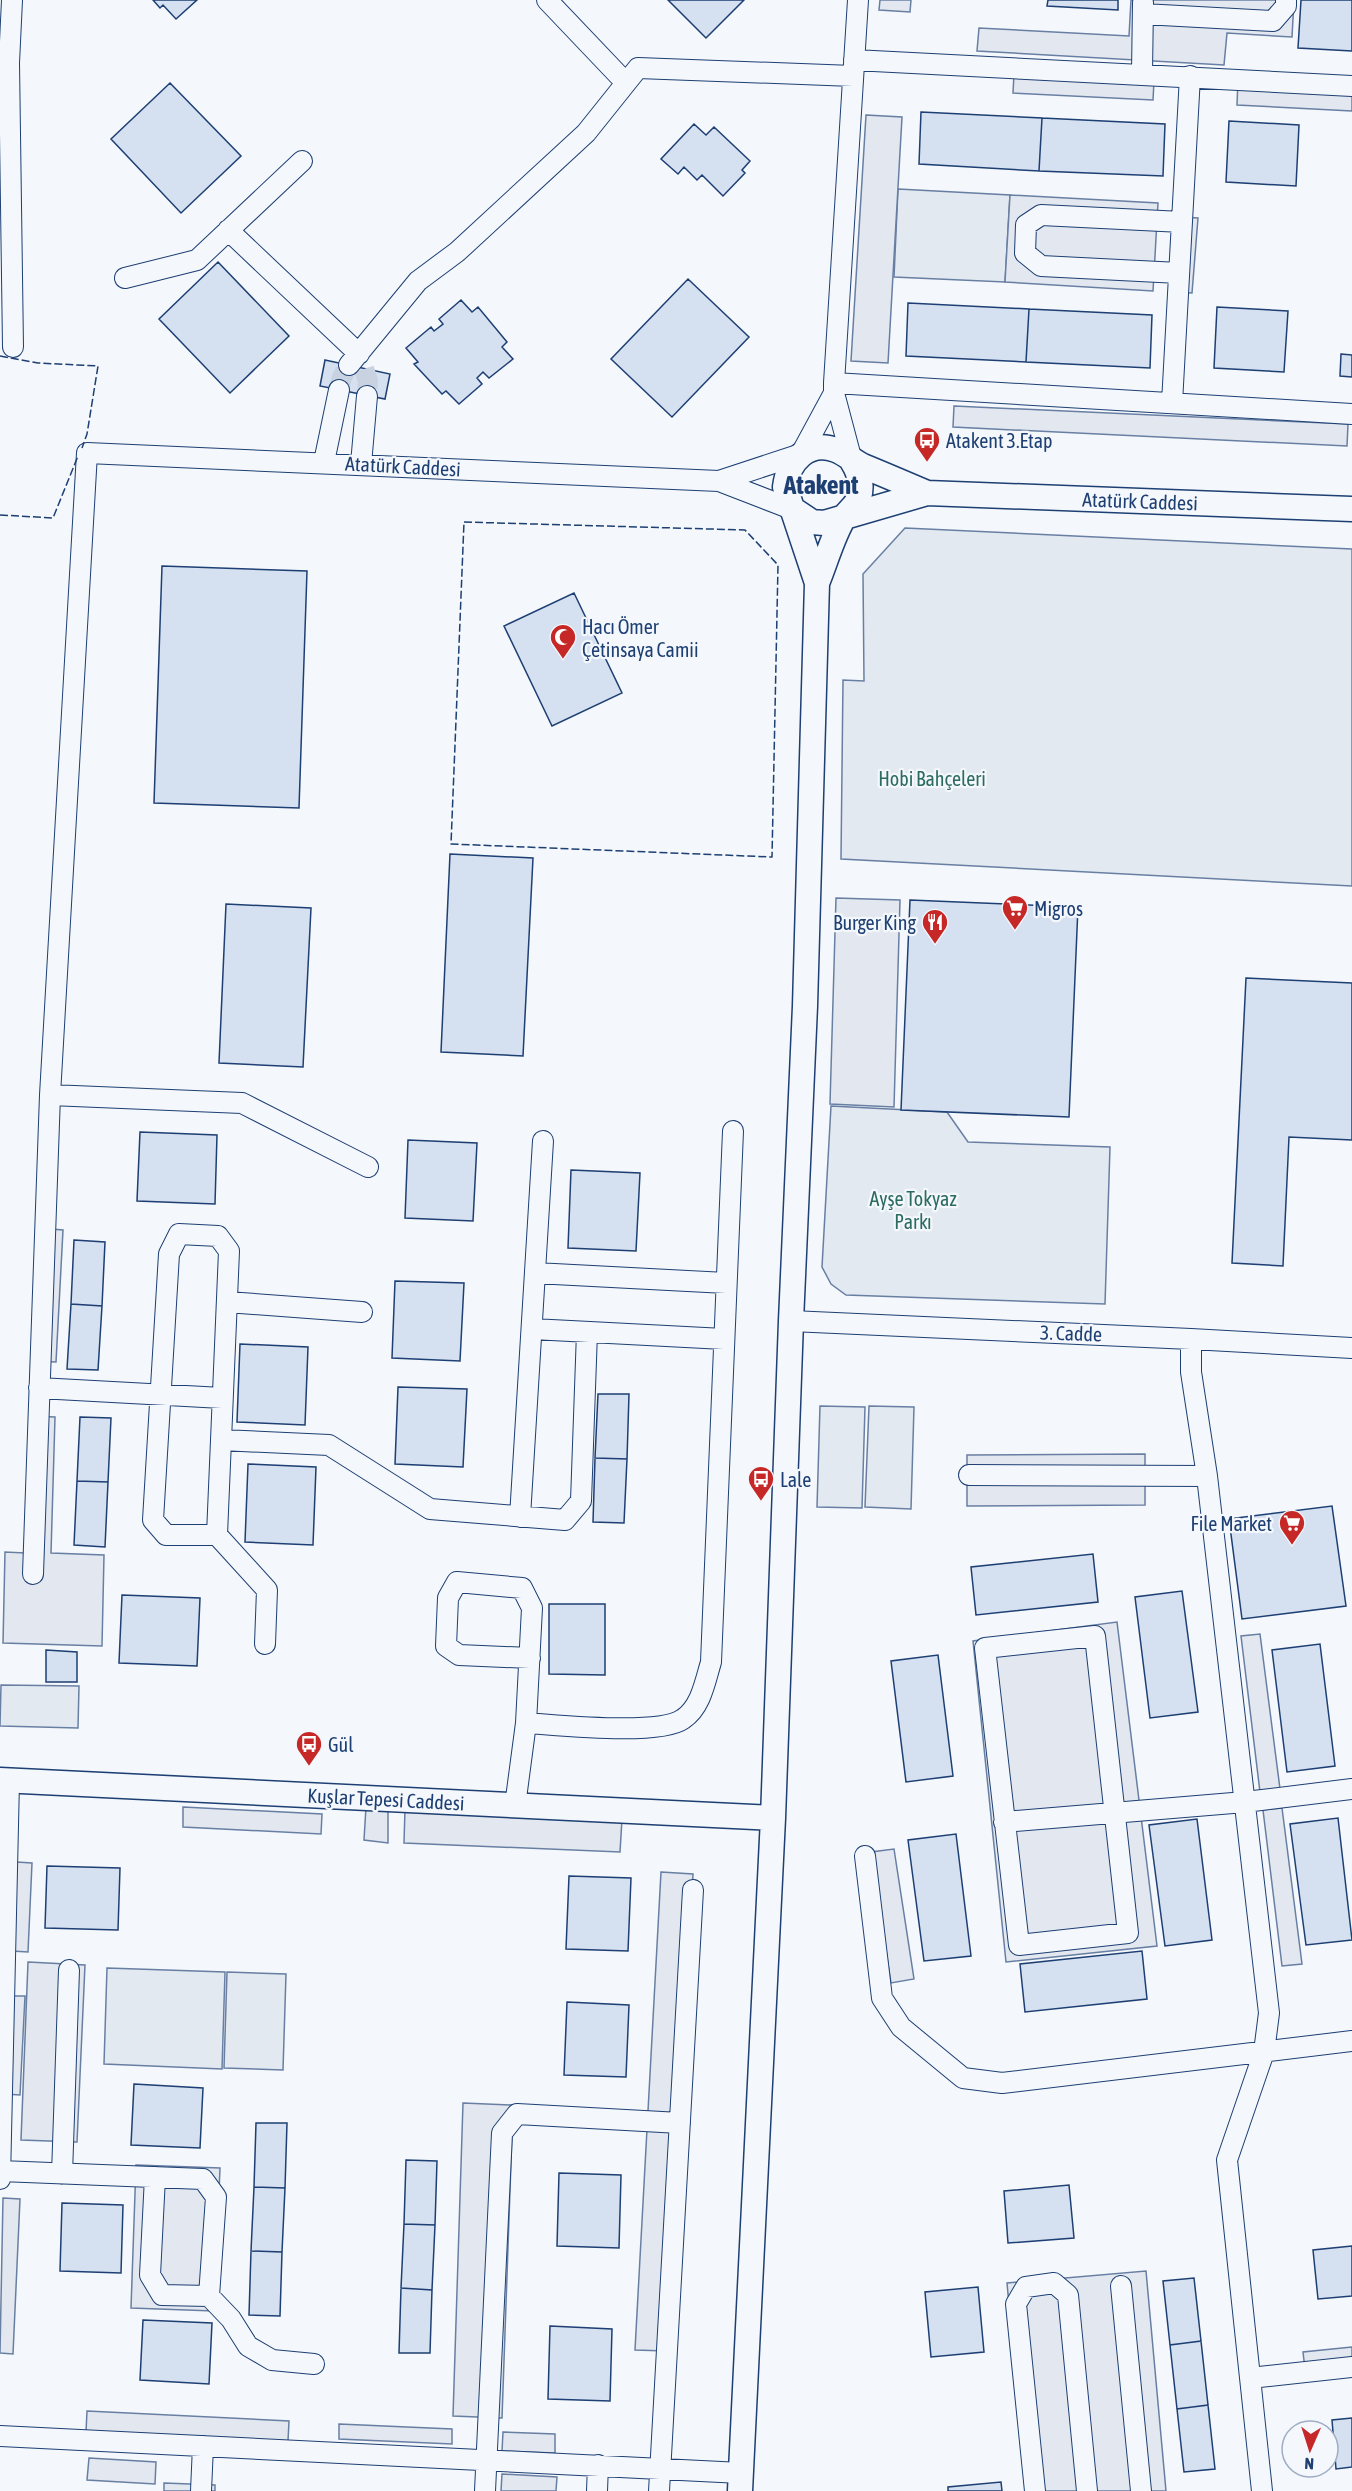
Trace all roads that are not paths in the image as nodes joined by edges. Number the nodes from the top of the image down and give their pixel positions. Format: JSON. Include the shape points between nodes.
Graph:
{"nodes":[{"id":1,"x":12,"y":0,"type":"edge"},
{"id":2,"x":547,"y":0,"type":"edge"},
{"id":3,"x":858,"y":0,"type":"edge"},
{"id":4,"x":1286,"y":0,"type":"edge"},
{"id":5,"x":1143,"y":7,"type":"edge"},
{"id":6,"x":853,"y":68,"type":"junction"},
{"id":7,"x":1142,"y":73,"type":"junction"},
{"id":8,"x":1190,"y":76,"type":"junction"},
{"id":9,"x":626,"y":83,"type":"junction"},
{"id":10,"x":1352,"y":86,"type":"edge"},
{"id":11,"x":302,"y":161,"type":"dead end"},
{"id":12,"x":1182,"y":222,"type":"junction"},
{"id":13,"x":228,"y":230,"type":"junction"},
{"id":14,"x":1179,"y":273,"type":"junction"},
{"id":15,"x":125,"y":278,"type":"dead end"},
{"id":16,"x":13,"y":347,"type":"dead end"},
{"id":17,"x":834,"y":388,"type":"junction"},
{"id":18,"x":339,"y":390,"type":"tunnel mouth"},
{"id":19,"x":367,"y":396,"type":"tunnel mouth"},
{"id":20,"x":1172,"y":403,"type":"junction"},
{"id":21,"x":1352,"y":414,"type":"edge"},
{"id":22,"x":801,"y":454,"type":"junction"},
{"id":23,"x":852,"y":461,"type":"junction"},
{"id":24,"x":324,"y":462,"type":"junction"},
{"id":25,"x":361,"y":464,"type":"junction"},
{"id":26,"x":719,"y":481,"type":"junction"},
{"id":27,"x":927,"y":493,"type":"junction"},
{"id":28,"x":1352,"y":509,"type":"edge"},
{"id":29,"x":794,"y":510,"type":"junction"},
{"id":30,"x":845,"y":516,"type":"junction"},
{"id":31,"x":817,"y":583,"type":"junction"},
{"id":32,"x":50,"y":1095,"type":"junction"},
{"id":33,"x":733,"y":1131,"type":"dead end"},
{"id":34,"x":543,"y":1141,"type":"dead end"},
{"id":35,"x":368,"y":1167,"type":"dead end"},
{"id":36,"x":535,"y":1273,"type":"junction"},
{"id":37,"x":726,"y":1283,"type":"junction"},
{"id":38,"x":227,"y":1302,"type":"junction"},
{"id":39,"x":362,"y":1312,"type":"dead end"},
{"id":40,"x":790,"y":1322,"type":"junction"},
{"id":41,"x":532,"y":1329,"type":"junction"},
{"id":42,"x":586,"y":1332,"type":"junction"},
{"id":43,"x":724,"y":1339,"type":"junction"},
{"id":44,"x":1191,"y":1339,"type":"junction"},
{"id":45,"x":1352,"y":1348,"type":"edge"},
{"id":46,"x":39,"y":1388,"type":"junction"},
{"id":47,"x":160,"y":1394,"type":"junction"},
{"id":48,"x":222,"y":1398,"type":"junction"},
{"id":49,"x":221,"y":1440,"type":"junction"},
{"id":50,"x":969,"y":1475,"type":"dead end"},
{"id":51,"x":1207,"y":1476,"type":"junction"},
{"id":52,"x":520,"y":1517,"type":"junction"},
{"id":53,"x":217,"y":1535,"type":"junction"},
{"id":54,"x":33,"y":1574,"type":"dead end"},
{"id":55,"x":265,"y":1644,"type":"dead end"},
{"id":56,"x":530,"y":1658,"type":"junction"},
{"id":57,"x":526,"y":1723,"type":"junction"},
{"id":58,"x":5,"y":1781,"type":"edge"},
{"id":59,"x":1352,"y":1789,"type":"edge"},
{"id":60,"x":1245,"y":1802,"type":"junction"},
{"id":61,"x":515,"y":1806,"type":"junction"},
{"id":62,"x":1114,"y":1813,"type":"junction"},
{"id":63,"x":773,"y":1818,"type":"junction"},
{"id":64,"x":1004,"y":1822,"type":"junction"},
{"id":65,"x":864,"y":1856,"type":"dead end"},
{"id":66,"x":693,"y":1890,"type":"dead end"},
{"id":67,"x":69,"y":1970,"type":"dead end"},
{"id":68,"x":1352,"y":2041,"type":"edge"},
{"id":69,"x":1264,"y":2052,"type":"junction"},
{"id":70,"x":680,"y":2123,"type":"junction"},
{"id":71,"x":0,"y":2172,"type":"edge"},
{"id":72,"x":62,"y":2174,"type":"junction"},
{"id":73,"x":155,"y":2178,"type":"junction"},
{"id":74,"x":0,"y":2179,"type":"edge"},
{"id":75,"x":1121,"y":2286,"type":"dead end"},
{"id":76,"x":209,"y":2296,"type":"junction"},
{"id":77,"x":314,"y":2364,"type":"dead end"},
{"id":78,"x":1352,"y":2367,"type":"edge"},
{"id":79,"x":1250,"y":2378,"type":"junction"},
{"id":80,"x":0,"y":2436,"type":"edge"},
{"id":81,"x":203,"y":2446,"type":"junction"},
{"id":82,"x":487,"y":2460,"type":"junction"},
{"id":83,"x":598,"y":2465,"type":"junction"},
{"id":84,"x":661,"y":2468,"type":"junction"},
{"id":85,"x":741,"y":2482,"type":"edge"},
{"id":86,"x":201,"y":2491,"type":"edge"},
{"id":87,"x":485,"y":2491,"type":"edge"},
{"id":88,"x":597,"y":2491,"type":"edge"},
{"id":89,"x":659,"y":2491,"type":"edge"},
{"id":90,"x":1035,"y":2491,"type":"edge"},
{"id":91,"x":1087,"y":2491,"type":"edge"},
{"id":92,"x":1141,"y":2491,"type":"edge"},
{"id":93,"x":1262,"y":2491,"type":"edge"}],
"edges":[{"from":1,"to":16,"type":"street","via":[[9,63]]},
{"from":2,"to":9,"type":"street"},
{"from":3,"to":6,"type":"street"},
{"from":4,"to":5,"type":"street","via":[[1286,6],[1272,21]]},
{"from":5,"to":7,"type":"street"},
{"from":6,"to":7,"type":"street"},
{"from":6,"to":9,"type":"street","via":[[638,68]]},
{"from":6,"to":17,"type":"street"},
{"from":7,"to":8,"type":"street"},
{"from":8,"to":10,"type":"street"},
{"from":8,"to":12,"type":"street"},
{"from":9,"to":13,"type":"street","via":[[586,133],[457,252],[418,281],[363,346],[358,361]]},
{"from":11,"to":13,"type":"street"},
{"from":12,"to":14,"type":"street"},
{"from":12,"to":14,"type":"street","via":[[1041,215],[1026,225],[1025,253],[1041,266]]},
{"from":13,"to":15,"type":"street","via":[[197,260]]},
{"from":14,"to":20,"type":"street"},
{"from":17,"to":20,"type":"street"},
{"from":17,"to":22,"type":"street"},
{"from":17,"to":23,"type":"street"},
{"from":18,"to":24,"type":"street"},
{"from":19,"to":25,"type":"street"},
{"from":20,"to":21,"type":"street"},
{"from":22,"to":23,"type":"street","via":[[811,449],[833,449]]},
{"from":22,"to":26,"type":"street"},
{"from":22,"to":29,"type":"street","via":[[786,474],[787,499]]},
{"from":23,"to":27,"type":"street"},
{"from":23,"to":30,"type":"street","via":[[861,484],[854,507]]},
{"from":24,"to":25,"type":"street","name":"Atatürk Caddesi"},
{"from":24,"to":32,"type":"street","name":"Atatürk Caddesi","via":[[87,453]]},
{"from":25,"to":26,"type":"street","name":"Atatürk Caddesi"},
{"from":26,"to":29,"type":"street"},
{"from":27,"to":28,"type":"street","name":"Atatürk Caddesi"},
{"from":27,"to":30,"type":"street"},
{"from":29,"to":30,"type":"street","via":[[812,522],[824,523]]},
{"from":29,"to":31,"type":"street"},
{"from":30,"to":31,"type":"street"},
{"from":31,"to":40,"type":"street","via":[[806,994]]},
{"from":32,"to":35,"type":"street","via":[[242,1103]]},
{"from":32,"to":46,"type":"street"},
{"from":33,"to":37,"type":"street"},
{"from":34,"to":36,"type":"street"},
{"from":36,"to":37,"type":"street"},
{"from":36,"to":41,"type":"street"},
{"from":37,"to":43,"type":"street"},
{"from":38,"to":39,"type":"street"},
{"from":38,"to":47,"type":"street","via":[[229,1251],[218,1236],[179,1234],[169,1254]]},
{"from":38,"to":48,"type":"street"},
{"from":40,"to":44,"type":"street","name":"3. Cadde"},
{"from":40,"to":63,"type":"street"},
{"from":41,"to":42,"type":"street"},
{"from":41,"to":52,"type":"street"},
{"from":42,"to":43,"type":"street"},
{"from":42,"to":52,"type":"street","via":[[580,1501],[565,1520]]},
{"from":43,"to":57,"type":"street","via":[[711,1662],[700,1698],[682,1720],[648,1729]]},
{"from":44,"to":45,"type":"street","name":"3. Cadde"},
{"from":44,"to":51,"type":"street","via":[[1191,1372]]},
{"from":46,"to":47,"type":"street"},
{"from":46,"to":54,"type":"street"},
{"from":47,"to":48,"type":"street"},
{"from":47,"to":53,"type":"street","via":[[153,1520],[166,1535]]},
{"from":48,"to":49,"type":"street"},
{"from":49,"to":52,"type":"street","via":[[329,1445],[430,1509]]},
{"from":49,"to":53,"type":"street"},
{"from":50,"to":51,"type":"street"},
{"from":51,"to":60,"type":"street"},
{"from":53,"to":55,"type":"street","via":[[267,1590]]},
{"from":56,"to":56,"type":"street","via":[[459,1655],[446,1646],[448,1598],[458,1581],[522,1588],[532,1608]]},
{"from":56,"to":57,"type":"street"},
{"from":57,"to":61,"type":"street"},
{"from":58,"to":61,"type":"street","name":"Kuşlar Tepesi Caddesi"},
{"from":58,"to":71,"type":"street"},
{"from":59,"to":60,"type":"street"},
{"from":60,"to":62,"type":"street"},
{"from":60,"to":69,"type":"street","via":[[1269,2013]]},
{"from":61,"to":63,"type":"street","name":"Kuşlar Tepesi Caddesi"},
{"from":62,"to":64,"type":"street"},
{"from":62,"to":64,"type":"street","via":[[1128,1933],[1018,1945]]},
{"from":62,"to":64,"type":"street","via":[[1095,1636],[985,1648]]},
{"from":63,"to":85,"type":"street"},
{"from":65,"to":69,"type":"street","via":[[882,1998],[901,2027],[963,2078],[1002,2083]]},
{"from":66,"to":70,"type":"street"},
{"from":67,"to":72,"type":"street"},
{"from":68,"to":69,"type":"street"},
{"from":69,"to":79,"type":"street","via":[[1227,2160]]},
{"from":70,"to":82,"type":"street","via":[[517,2114],[502,2133]]},
{"from":70,"to":84,"type":"street"},
{"from":71,"to":72,"type":"street"},
{"from":71,"to":74,"type":"street"},
{"from":72,"to":73,"type":"street"},
{"from":73,"to":76,"type":"street","via":[[150,2275],[162,2295]]},
{"from":73,"to":76,"type":"street","via":[[203,2179],[216,2197]]},
{"from":75,"to":92,"type":"street"},
{"from":76,"to":77,"type":"street","via":[[231,2319],[248,2346],[272,2360]]},
{"from":78,"to":79,"type":"street"},
{"from":79,"to":93,"type":"street"},
{"from":80,"to":81,"type":"street"},
{"from":81,"to":82,"type":"street"},
{"from":81,"to":86,"type":"street"},
{"from":82,"to":83,"type":"street"},
{"from":82,"to":87,"type":"street"},
{"from":83,"to":84,"type":"street"},
{"from":83,"to":88,"type":"street"},
{"from":84,"to":85,"type":"street"},
{"from":84,"to":89,"type":"street"},
{"from":90,"to":91,"type":"street","via":[[1016,2304],[1026,2287],[1054,2283],[1068,2295]]}]}
